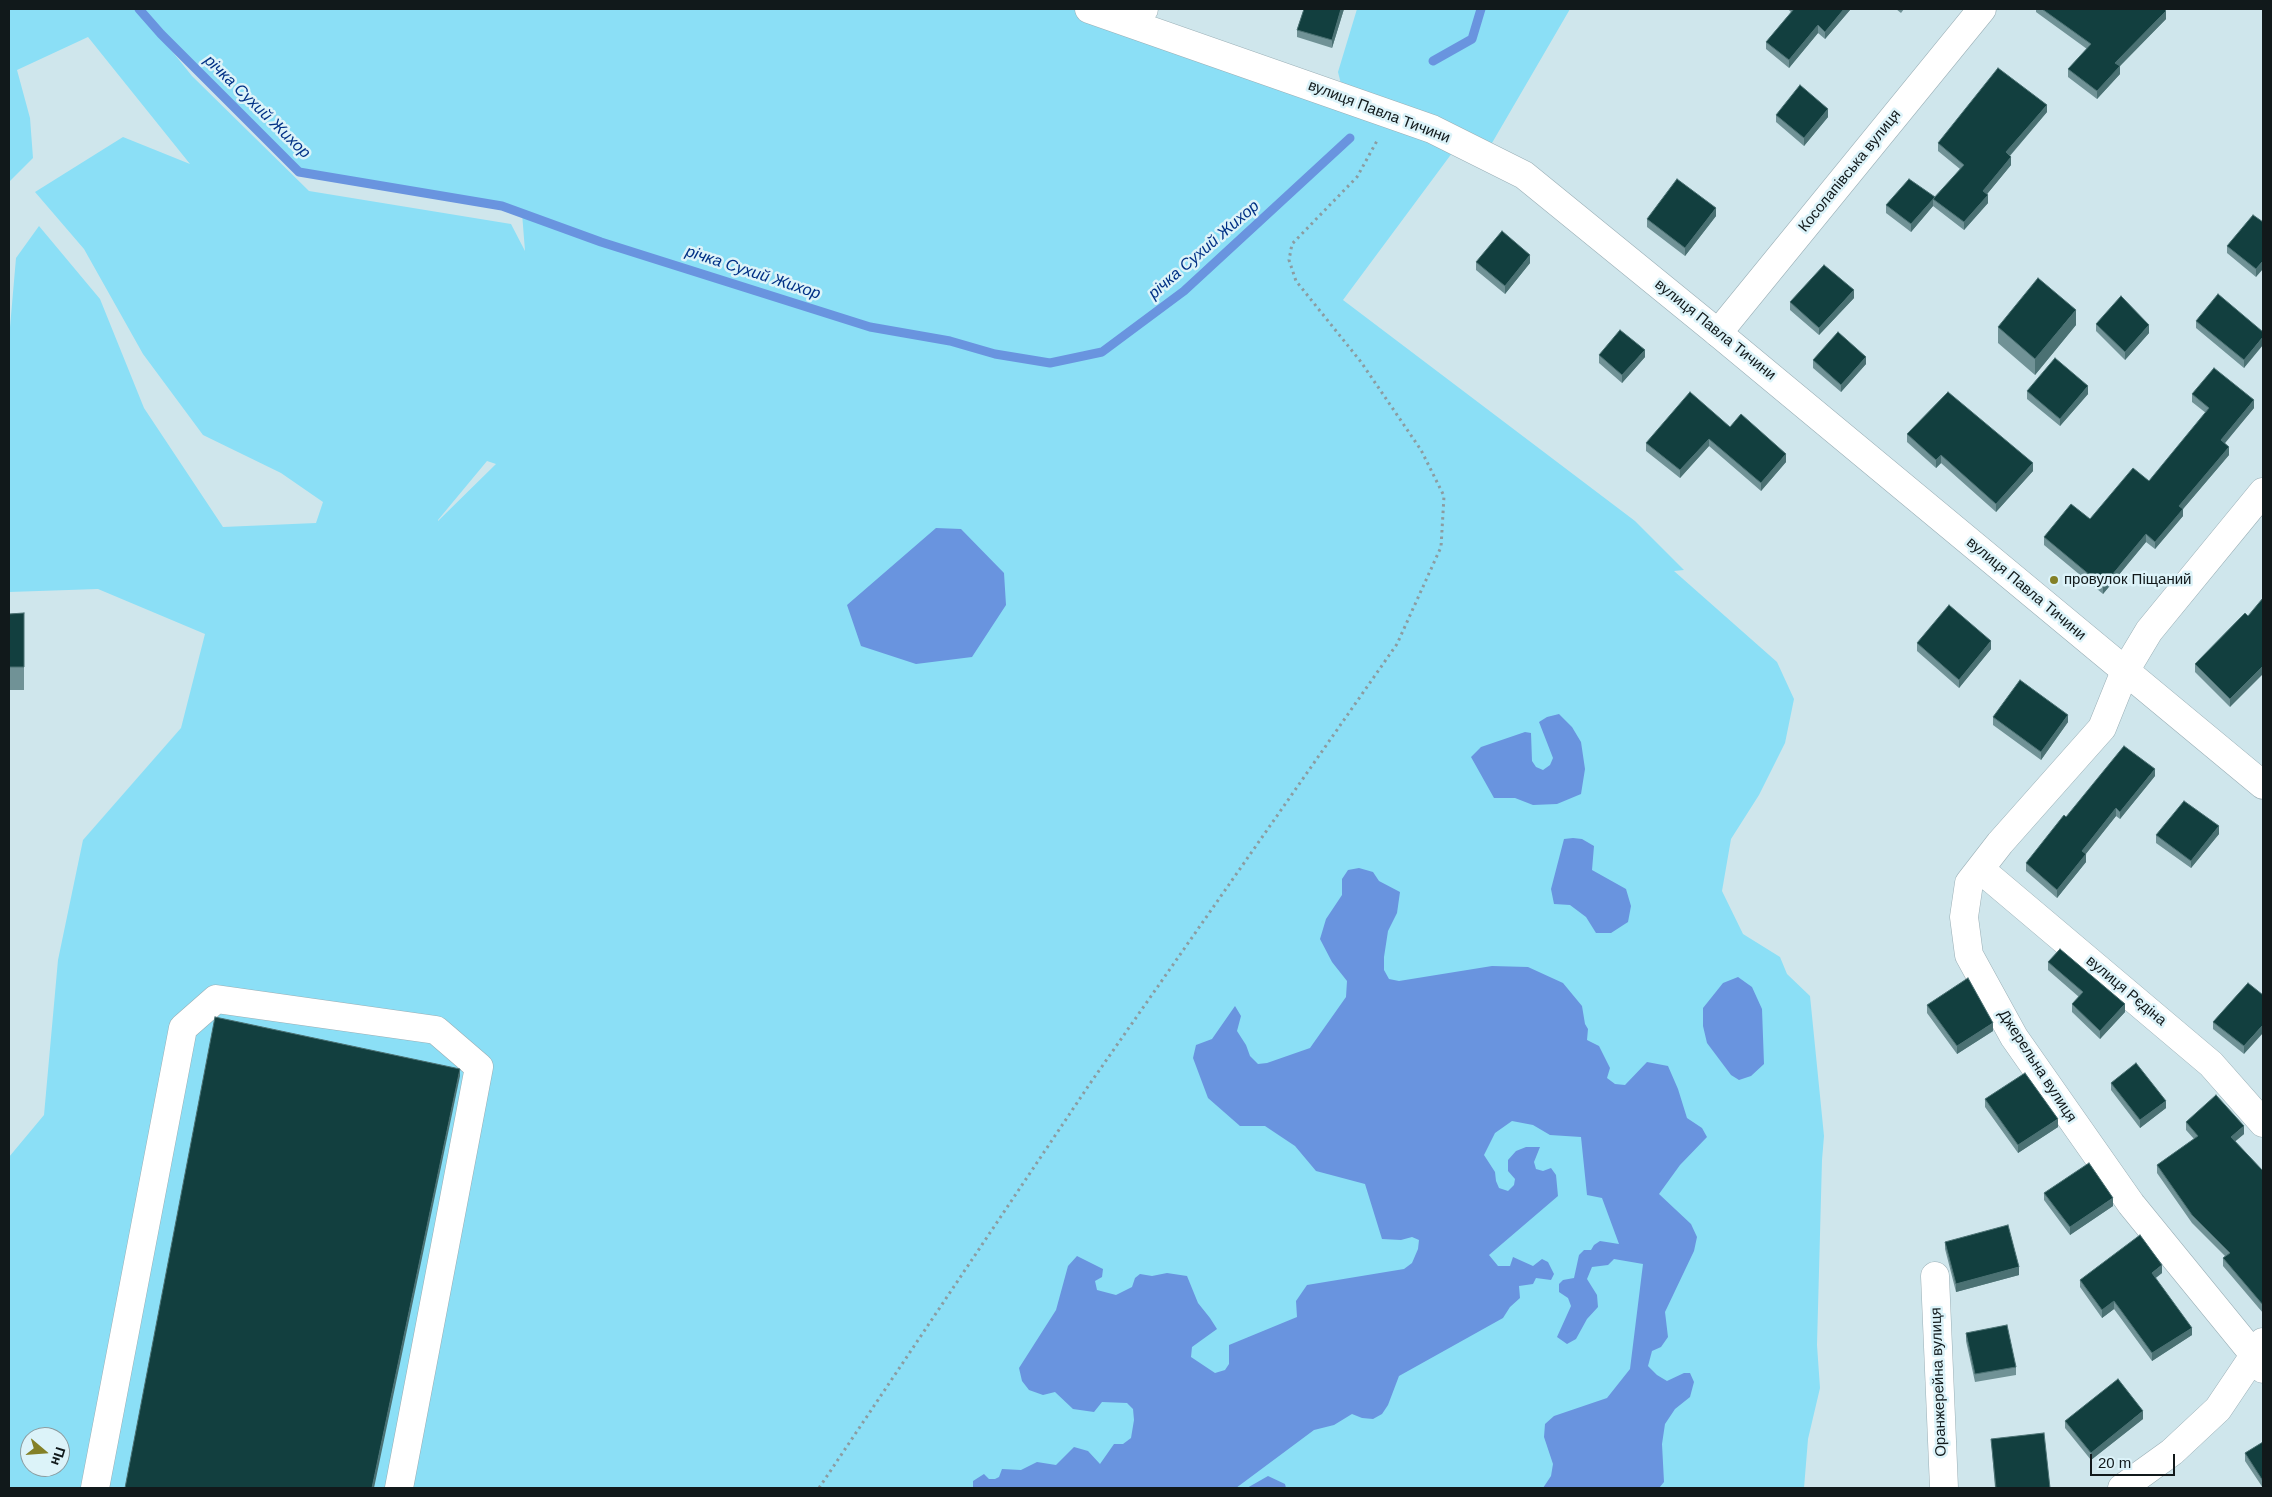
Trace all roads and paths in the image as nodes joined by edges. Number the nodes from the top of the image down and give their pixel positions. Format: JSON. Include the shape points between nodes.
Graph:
{"nodes":[{"id":1,"x":1089,"y":9,"type":"edge"},
{"id":2,"x":1982,"y":9,"type":"edge"},
{"id":3,"x":1138,"y":16,"type":"edge"},
{"id":4,"x":1391,"y":114,"type":"junction"},
{"id":5,"x":1718,"y":332,"type":"junction"},
{"id":6,"x":2263,"y":492,"type":"edge"},
{"id":7,"x":2125,"y":671,"type":"junction"},
{"id":8,"x":2263,"y":785,"type":"edge"},
{"id":9,"x":1980,"y":869,"type":"junction"},
{"id":10,"x":2263,"y":1123,"type":"edge"},
{"id":11,"x":1935,"y":1276,"type":"dead end"},
{"id":12,"x":2260,"y":1356,"type":"edge"},
{"id":13,"x":95,"y":1488,"type":"edge"},
{"id":14,"x":399,"y":1488,"type":"edge"},
{"id":15,"x":819,"y":1488,"type":"edge"},
{"id":16,"x":1944,"y":1488,"type":"edge"},
{"id":17,"x":2122,"y":1488,"type":"edge"}],
"edges":[{"from":1,"to":3,"type":"street","name":"вулиця Павла Тичини"},
{"from":2,"to":5,"type":"street","name":"Косолапівська вулиця"},
{"from":3,"to":4,"type":"street","name":"вулиця Павла Тичини"},
{"from":4,"to":5,"type":"street","name":"вулиця Павла Тичини","via":[[1432,129],[1524,175]]},
{"from":4,"to":15,"type":"path","via":[[1357,177],[1292,244],[1289,260],[1296,282],[1361,362],[1421,450],[1444,496],[1440,546],[1397,644],[1089,1085]]},
{"from":5,"to":7,"type":"street","name":"вулиця Павла Тичини"},
{"from":6,"to":7,"type":"street","name":"Джерельна вулиця","via":[[2148,631]]},
{"from":7,"to":8,"type":"street","name":"вулиця Павла Тичини"},
{"from":7,"to":9,"type":"street","name":"Джерельна вулиця","via":[[2102,728]]},
{"from":9,"to":10,"type":"street","name":"вулиця Рєдіна","via":[[2211,1064]]},
{"from":9,"to":12,"type":"street","name":"Джерельна вулиця","via":[[1969,883],[1964,917],[1969,955],[2014,1037],[2131,1204]]},
{"from":11,"to":16,"type":"street","name":"Оранжерейна вулиця"},
{"from":12,"to":17,"type":"street","via":[[2218,1409],[2172,1452]]},
{"from":13,"to":14,"type":"street","via":[[183,1028],[216,999],[436,1030],[479,1067]]}]}
